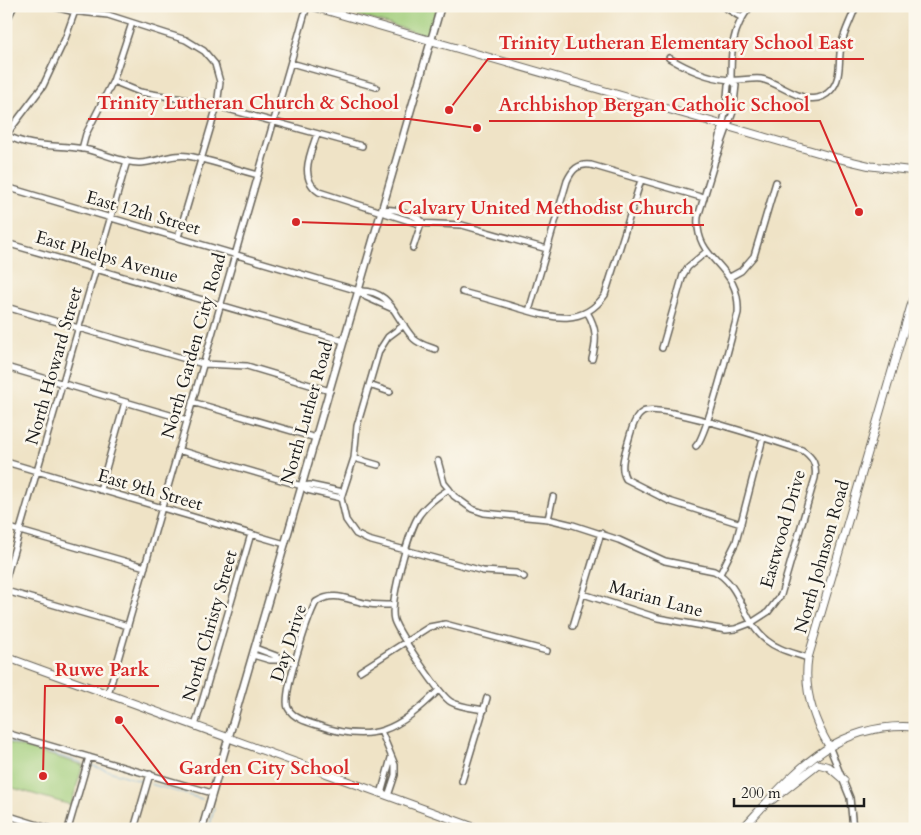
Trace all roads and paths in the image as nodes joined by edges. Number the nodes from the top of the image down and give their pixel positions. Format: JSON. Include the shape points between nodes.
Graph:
{"nodes":[{"id":1,"x":14,"y":6,"type":"edge"},
{"id":2,"x":51,"y":6,"type":"edge"},
{"id":3,"x":309,"y":6,"type":"edge"},
{"id":4,"x":441,"y":6,"type":"edge"},
{"id":5,"x":723,"y":6,"type":"edge"},
{"id":6,"x":751,"y":6,"type":"edge"},
{"id":7,"x":856,"y":6,"type":"edge"},
{"id":8,"x":75,"y":11,"type":"junction"},
{"id":9,"x":742,"y":18,"type":"junction"},
{"id":10,"x":6,"y":22,"type":"edge"},
{"id":11,"x":132,"y":23,"type":"junction"},
{"id":12,"x":431,"y":41,"type":"junction"},
{"id":13,"x":669,"y":58,"type":"dead end"},
{"id":14,"x":291,"y":62,"type":"junction"},
{"id":15,"x":731,"y":80,"type":"junction"},
{"id":16,"x":113,"y":81,"type":"junction"},
{"id":17,"x":376,"y":87,"type":"dead end"},
{"id":18,"x":217,"y":106,"type":"junction"},
{"id":19,"x":274,"y":120,"type":"junction"},
{"id":20,"x":725,"y":127,"type":"junction"},
{"id":21,"x":317,"y":134,"type":"junction"},
{"id":22,"x":6,"y":135,"type":"edge"},
{"id":23,"x":362,"y":146,"type":"dead end"},
{"id":24,"x":82,"y":149,"type":"junction"},
{"id":25,"x":201,"y":160,"type":"junction"},
{"id":26,"x":128,"y":161,"type":"junction"},
{"id":27,"x":915,"y":171,"type":"edge"},
{"id":28,"x":258,"y":175,"type":"junction"},
{"id":29,"x":640,"y":180,"type":"junction"},
{"id":30,"x":776,"y":182,"type":"dead end"},
{"id":31,"x":6,"y":187,"type":"edge"},
{"id":32,"x":704,"y":198,"type":"junction"},
{"id":33,"x":382,"y":210,"type":"junction"},
{"id":34,"x":111,"y":218,"type":"junction"},
{"id":35,"x":422,"y":221,"type":"junction"},
{"id":36,"x":178,"y":237,"type":"junction"},
{"id":37,"x":6,"y":242,"type":"edge"},
{"id":38,"x":413,"y":248,"type":"dead end"},
{"id":39,"x":548,"y":249,"type":"junction"},
{"id":40,"x":706,"y":252,"type":"junction"},
{"id":41,"x":235,"y":254,"type":"junction"},
{"id":42,"x":96,"y":268,"type":"junction"},
{"id":43,"x":730,"y":277,"type":"junction"},
{"id":44,"x":358,"y":291,"type":"junction"},
{"id":45,"x":462,"y":292,"type":"dead end"},
{"id":46,"x":915,"y":292,"type":"edge"},
{"id":47,"x":220,"y":304,"type":"junction"},
{"id":48,"x":6,"y":307,"type":"edge"},
{"id":49,"x":529,"y":311,"type":"junction"},
{"id":50,"x":587,"y":312,"type":"junction"},
{"id":51,"x":404,"y":325,"type":"junction"},
{"id":52,"x":79,"y":327,"type":"junction"},
{"id":53,"x":344,"y":341,"type":"junction"},
{"id":54,"x":662,"y":348,"type":"dead end"},
{"id":55,"x":434,"y":349,"type":"dead end"},
{"id":56,"x":592,"y":359,"type":"dead end"},
{"id":57,"x":203,"y":364,"type":"junction"},
{"id":58,"x":6,"y":367,"type":"edge"},
{"id":59,"x":63,"y":383,"type":"junction"},
{"id":60,"x":369,"y":385,"type":"junction"},
{"id":61,"x":330,"y":391,"type":"junction"},
{"id":62,"x":390,"y":392,"type":"dead end"},
{"id":63,"x":125,"y":402,"type":"junction"},
{"id":64,"x":192,"y":402,"type":"junction"},
{"id":65,"x":187,"y":420,"type":"junction"},
{"id":66,"x":707,"y":422,"type":"junction"},
{"id":67,"x":316,"y":438,"type":"junction"},
{"id":68,"x":763,"y":438,"type":"junction"},
{"id":69,"x":696,"y":446,"type":"dead end"},
{"id":70,"x":178,"y":450,"type":"junction"},
{"id":71,"x":354,"y":458,"type":"junction"},
{"id":72,"x":438,"y":461,"type":"dead end"},
{"id":73,"x":6,"y":462,"type":"edge"},
{"id":74,"x":378,"y":465,"type":"dead end"},
{"id":75,"x":38,"y":472,"type":"junction"},
{"id":76,"x":302,"y":486,"type":"junction"},
{"id":77,"x":449,"y":489,"type":"junction"},
{"id":78,"x":100,"y":490,"type":"junction"},
{"id":79,"x":343,"y":492,"type":"junction"},
{"id":80,"x":553,"y":497,"type":"dead end"},
{"id":81,"x":341,"y":498,"type":"junction"},
{"id":82,"x":162,"y":508,"type":"junction"},
{"id":83,"x":548,"y":519,"type":"junction"},
{"id":84,"x":741,"y":524,"type":"junction"},
{"id":85,"x":6,"y":527,"type":"edge"},
{"id":86,"x":20,"y":531,"type":"junction"},
{"id":87,"x":601,"y":533,"type":"junction"},
{"id":88,"x":251,"y":534,"type":"junction"},
{"id":89,"x":285,"y":544,"type":"junction"},
{"id":90,"x":406,"y":550,"type":"junction"},
{"id":91,"x":145,"y":567,"type":"junction"},
{"id":92,"x":720,"y":574,"type":"junction"},
{"id":93,"x":524,"y":577,"type":"dead end"},
{"id":94,"x":6,"y":578,"type":"edge"},
{"id":95,"x":6,"y":591,"type":"edge"},
{"id":96,"x":583,"y":594,"type":"junction"},
{"id":97,"x":393,"y":605,"type":"junction"},
{"id":98,"x":751,"y":623,"type":"junction"},
{"id":99,"x":128,"y":626,"type":"junction"},
{"id":100,"x":574,"y":626,"type":"dead end"},
{"id":101,"x":407,"y":641,"type":"junction"},
{"id":102,"x":547,"y":651,"type":"dead end"},
{"id":103,"x":254,"y":652,"type":"junction"},
{"id":104,"x":6,"y":657,"type":"edge"},
{"id":105,"x":808,"y":658,"type":"junction"},
{"id":106,"x":295,"y":663,"type":"junction"},
{"id":107,"x":360,"y":671,"type":"dead end"},
{"id":108,"x":439,"y":690,"type":"junction"},
{"id":109,"x":108,"y":694,"type":"junction"},
{"id":110,"x":488,"y":698,"type":"dead end"},
{"id":111,"x":484,"y":710,"type":"junction"},
{"id":112,"x":196,"y":726,"type":"junction"},
{"id":113,"x":915,"y":727,"type":"edge"},
{"id":114,"x":381,"y":731,"type":"junction"},
{"id":115,"x":6,"y":732,"type":"edge"},
{"id":116,"x":229,"y":738,"type":"junction"},
{"id":117,"x":829,"y":746,"type":"junction"},
{"id":118,"x":89,"y":757,"type":"junction"},
{"id":119,"x":150,"y":774,"type":"junction"},
{"id":120,"x":462,"y":780,"type":"dead end"},
{"id":121,"x":844,"y":780,"type":"junction"},
{"id":122,"x":212,"y":793,"type":"junction"},
{"id":123,"x":384,"y":795,"type":"junction"},
{"id":124,"x":763,"y":806,"type":"junction"},
{"id":125,"x":6,"y":816,"type":"edge"},
{"id":126,"x":51,"y":829,"type":"edge"},
{"id":127,"x":68,"y":829,"type":"edge"},
{"id":128,"x":134,"y":829,"type":"edge"},
{"id":129,"x":202,"y":829,"type":"edge"},
{"id":130,"x":478,"y":829,"type":"edge"},
{"id":131,"x":742,"y":829,"type":"edge"},
{"id":132,"x":853,"y":829,"type":"edge"}],
"edges":[{"from":1,"to":10,"type":"street"},
{"from":2,"to":8,"type":"street"},
{"from":3,"to":12,"type":"main road"},
{"from":3,"to":14,"type":"street","name":"North Garden City Road"},
{"from":4,"to":12,"type":"street","name":"North Luther Road"},
{"from":5,"to":9,"type":"street"},
{"from":6,"to":9,"type":"street"},
{"from":7,"to":15,"type":"street","via":[[841,46],[837,81],[827,94],[807,99],[759,79]]},
{"from":8,"to":11,"type":"street","via":[[94,12]]},
{"from":8,"to":22,"type":"street","via":[[43,86]]},
{"from":9,"to":15,"type":"street","via":[[732,42]]},
{"from":11,"to":16,"type":"street"},
{"from":11,"to":18,"type":"street","via":[[178,37],[204,51],[214,64],[220,82]]},
{"from":12,"to":20,"type":"main road"},
{"from":12,"to":33,"type":"street","name":"North Luther Road"},
{"from":13,"to":15,"type":"street","via":[[701,74]]},
{"from":14,"to":17,"type":"street"},
{"from":14,"to":19,"type":"street","name":"North Garden City Road"},
{"from":15,"to":20,"type":"street","via":[[736,85],[735,102]]},
{"from":16,"to":18,"type":"street","via":[[158,96]]},
{"from":16,"to":24,"type":"street","via":[[86,134]]},
{"from":18,"to":19,"type":"street"},
{"from":18,"to":25,"type":"street"},
{"from":19,"to":21,"type":"street"},
{"from":19,"to":28,"type":"street","name":"North Garden City Road"},
{"from":20,"to":27,"type":"main road","via":[[855,163]]},
{"from":20,"to":32,"type":"street"},
{"from":21,"to":23,"type":"street"},
{"from":21,"to":33,"type":"street","via":[[307,173],[313,188]]},
{"from":22,"to":24,"type":"street","via":[[22,143]]},
{"from":24,"to":26,"type":"street"},
{"from":25,"to":26,"type":"street","via":[[180,156],[146,163]]},
{"from":25,"to":28,"type":"street"},
{"from":25,"to":36,"type":"street"},
{"from":26,"to":34,"type":"street","name":"North Howard Street"},
{"from":28,"to":41,"type":"street","name":"North Garden City Road"},
{"from":29,"to":32,"type":"street"},
{"from":29,"to":39,"type":"street","via":[[591,165],[574,169],[567,181]]},
{"from":29,"to":50,"type":"street","via":[[609,284],[601,301]]},
{"from":30,"to":43,"type":"street","via":[[754,256]]},
{"from":31,"to":34,"type":"street","name":"East 12th Street"},
{"from":32,"to":40,"type":"street","via":[[698,230]]},
{"from":33,"to":35,"type":"street","via":[[389,209]]},
{"from":33,"to":44,"type":"street","name":"North Luther Road"},
{"from":34,"to":36,"type":"street","name":"East 12th Street"},
{"from":34,"to":42,"type":"street","name":"North Howard Street"},
{"from":35,"to":38,"type":"street"},
{"from":35,"to":39,"type":"street","via":[[462,226]]},
{"from":36,"to":41,"type":"street","name":"East 12th Street"},
{"from":37,"to":42,"type":"street","name":"East Phelps Avenue"},
{"from":39,"to":49,"type":"street"},
{"from":40,"to":43,"type":"street"},
{"from":40,"to":54,"type":"street","via":[[683,275]]},
{"from":41,"to":44,"type":"street","name":"East 12th Street"},
{"from":41,"to":47,"type":"street","name":"North Garden City Road"},
{"from":42,"to":47,"type":"street","name":"East Phelps Avenue"},
{"from":42,"to":52,"type":"street","name":"North Howard Street"},
{"from":43,"to":66,"type":"street","via":[[737,294],[738,313]]},
{"from":44,"to":51,"type":"street","name":"East 12th Street","via":[[394,309]]},
{"from":44,"to":53,"type":"street","name":"North Luther Road"},
{"from":45,"to":49,"type":"street"},
{"from":46,"to":105,"type":"main road","name":"North Johnson Road"},
{"from":47,"to":53,"type":"street","name":"East Phelps Avenue"},
{"from":47,"to":57,"type":"street","name":"North Garden City Road"},
{"from":48,"to":52,"type":"street"},
{"from":49,"to":50,"type":"street","via":[[566,319]]},
{"from":50,"to":56,"type":"street","via":[[596,338]]},
{"from":51,"to":55,"type":"street","name":"East 12th Street","via":[[414,339]]},
{"from":51,"to":60,"type":"street","via":[[383,344]]},
{"from":52,"to":57,"type":"street"},
{"from":52,"to":59,"type":"street","name":"North Howard Street"},
{"from":53,"to":61,"type":"street","name":"North Luther Road"},
{"from":57,"to":61,"type":"street","via":[[247,366]]},
{"from":57,"to":64,"type":"street","name":"North Garden City Road"},
{"from":58,"to":59,"type":"street"},
{"from":59,"to":63,"type":"street"},
{"from":59,"to":75,"type":"street","name":"North Howard Street"},
{"from":60,"to":62,"type":"street"},
{"from":60,"to":71,"type":"street","via":[[357,426]]},
{"from":61,"to":67,"type":"street","name":"North Luther Road"},
{"from":63,"to":65,"type":"street"},
{"from":63,"to":78,"type":"street"},
{"from":64,"to":65,"type":"street","name":"North Garden City Road"},
{"from":64,"to":67,"type":"street"},
{"from":65,"to":70,"type":"street","name":"North Garden City Road"},
{"from":66,"to":68,"type":"street"},
{"from":66,"to":69,"type":"street","via":[[701,442]]},
{"from":66,"to":84,"type":"street","via":[[656,409],[643,412],[629,438],[623,474],[632,484],[669,501]]},
{"from":67,"to":76,"type":"street","name":"North Luther Road"},
{"from":68,"to":84,"type":"street"},
{"from":68,"to":98,"type":"street","name":"Eastwood Drive","via":[[802,450],[816,466],[781,595],[768,612]]},
{"from":70,"to":76,"type":"street"},
{"from":70,"to":82,"type":"street","name":"North Garden City Road"},
{"from":71,"to":74,"type":"street"},
{"from":71,"to":79,"type":"street"},
{"from":72,"to":77,"type":"street"},
{"from":73,"to":75,"type":"street","name":"East 9th Street"},
{"from":75,"to":78,"type":"street","name":"East 9th Street"},
{"from":75,"to":86,"type":"street","name":"North Howard Street"},
{"from":76,"to":79,"type":"street"},
{"from":76,"to":81,"type":"street"},
{"from":76,"to":89,"type":"street","name":"North Luther Road"},
{"from":77,"to":83,"type":"street","via":[[462,502],[484,513]]},
{"from":77,"to":90,"type":"street","via":[[431,501],[419,515]]},
{"from":78,"to":82,"type":"street","name":"East 9th Street"},
{"from":79,"to":81,"type":"street"},
{"from":80,"to":83,"type":"street"},
{"from":81,"to":90,"type":"street","via":[[346,520],[356,534]]},
{"from":82,"to":88,"type":"street","name":"East 9th Street"},
{"from":82,"to":91,"type":"street","name":"North Garden City Road"},
{"from":83,"to":87,"type":"street"},
{"from":84,"to":92,"type":"street"},
{"from":85,"to":86,"type":"street"},
{"from":86,"to":91,"type":"street"},
{"from":86,"to":94,"type":"street","name":"North Howard Street"},
{"from":87,"to":92,"type":"street","via":[[665,561]]},
{"from":87,"to":96,"type":"street"},
{"from":88,"to":89,"type":"street","name":"East 9th Street"},
{"from":88,"to":112,"type":"street","name":"North Christy Street"},
{"from":89,"to":103,"type":"street","name":"North Luther Road"},
{"from":90,"to":93,"type":"street","via":[[483,571],[516,573]]},
{"from":90,"to":97,"type":"street"},
{"from":91,"to":99,"type":"street","name":"North Garden City Road"},
{"from":92,"to":98,"type":"street","via":[[734,588]]},
{"from":95,"to":99,"type":"street"},
{"from":96,"to":98,"type":"street","name":"Marian Lane","via":[[687,624],[726,630]]},
{"from":96,"to":100,"type":"street"},
{"from":97,"to":101,"type":"street","via":[[394,620]]},
{"from":97,"to":106,"type":"street","name":"Day Drive","via":[[368,604],[343,596],[324,597],[312,610]]},
{"from":98,"to":105,"type":"street","via":[[774,646]]},
{"from":99,"to":109,"type":"street","name":"North Garden City Road"},
{"from":101,"to":102,"type":"street","via":[[429,627],[445,624]]},
{"from":101,"to":107,"type":"street"},
{"from":101,"to":108,"type":"street"},
{"from":103,"to":106,"type":"street","via":[[270,660]]},
{"from":103,"to":116,"type":"street","name":"North Luther Road"},
{"from":104,"to":109,"type":"main road"},
{"from":105,"to":117,"type":"main road","name":"North Johnson Road","via":[[806,688],[814,717]]},
{"from":106,"to":114,"type":"street","name":"Day Drive","via":[[286,695],[288,706],[296,716],[347,735]]},
{"from":108,"to":111,"type":"street","via":[[452,703]]},
{"from":108,"to":114,"type":"street","via":[[410,715]]},
{"from":109,"to":112,"type":"main road"},
{"from":110,"to":111,"type":"street"},
{"from":111,"to":120,"type":"street"},
{"from":112,"to":116,"type":"main road"},
{"from":113,"to":117,"type":"main road","via":[[882,729]]},
{"from":114,"to":123,"type":"street","via":[[390,758]]},
{"from":115,"to":118,"type":"street"},
{"from":116,"to":122,"type":"street","name":"North Luther Road"},
{"from":116,"to":123,"type":"main road"},
{"from":117,"to":121,"type":"street","name":"North Johnson Road"},
{"from":117,"to":124,"type":"main road","via":[[799,767]]},
{"from":118,"to":119,"type":"street"},
{"from":118,"to":127,"type":"street"},
{"from":119,"to":122,"type":"street"},
{"from":119,"to":128,"type":"street"},
{"from":121,"to":124,"type":"main road","via":[[829,767],[818,764]]},
{"from":121,"to":132,"type":"street","name":"North Johnson Road","via":[[851,804]]},
{"from":122,"to":129,"type":"street","name":"North Luther Road"},
{"from":123,"to":130,"type":"main road"},
{"from":124,"to":131,"type":"main road"},
{"from":125,"to":126,"type":"street"}]}
